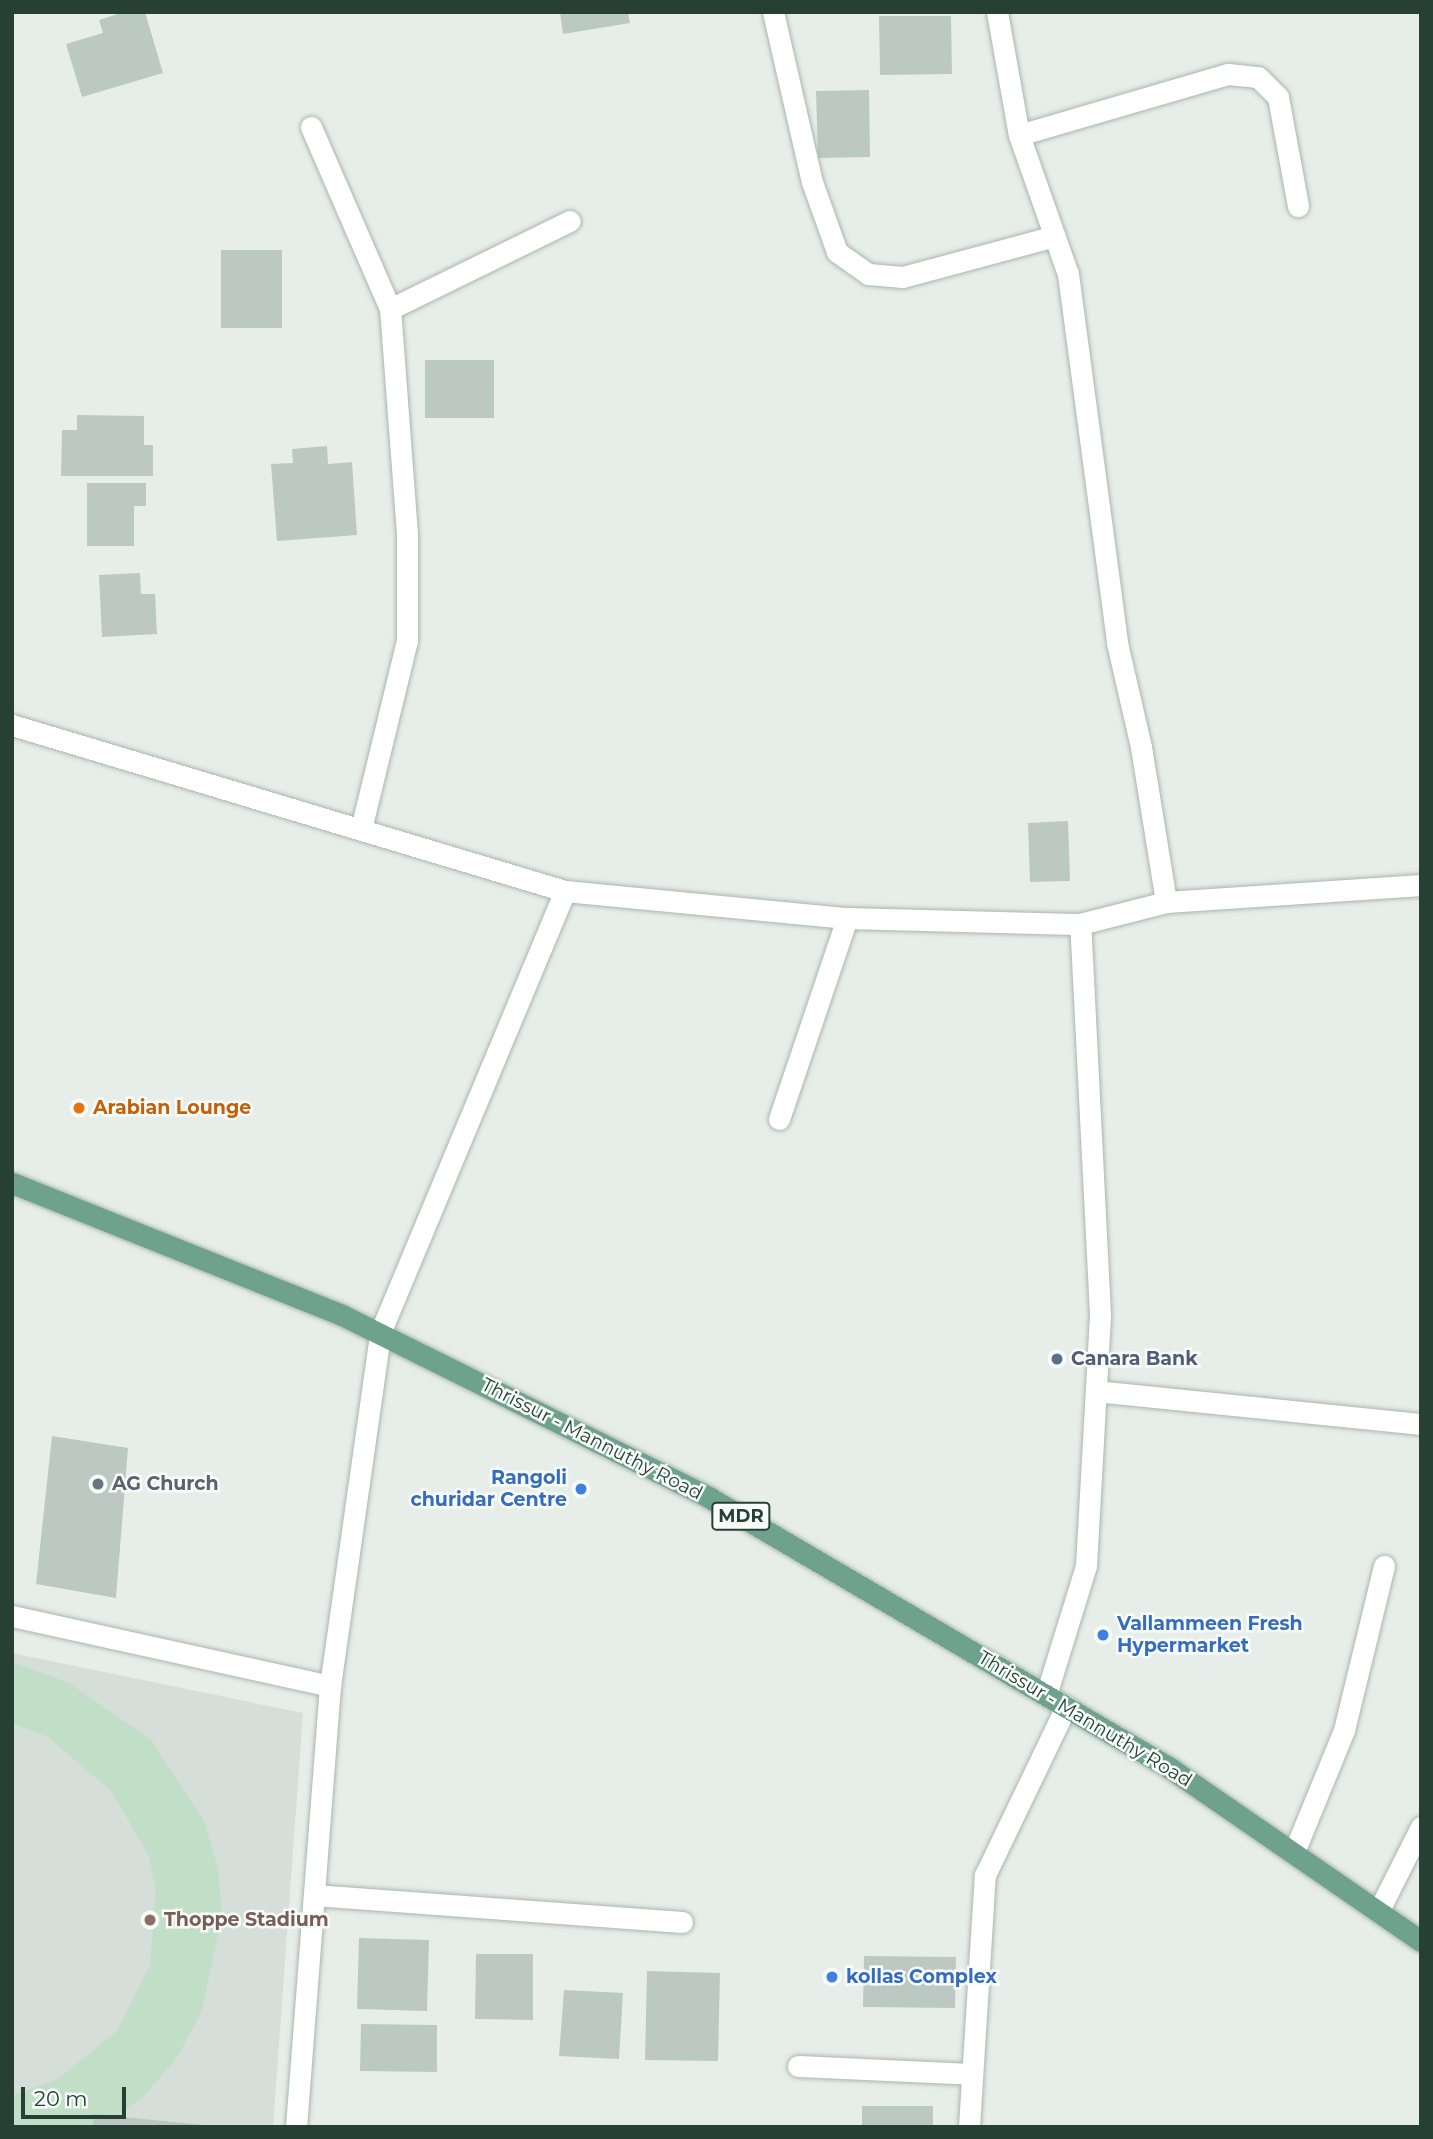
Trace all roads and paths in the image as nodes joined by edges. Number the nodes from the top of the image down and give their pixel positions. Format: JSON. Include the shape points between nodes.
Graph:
{"nodes":[{"id":1,"x":773,"y":12,"type":"edge"},
{"id":2,"x":997,"y":12,"type":"edge"},
{"id":3,"x":312,"y":127,"type":"dead end"},
{"id":4,"x":1019,"y":135,"type":"junction"},
{"id":5,"x":1298,"y":206,"type":"dead end"},
{"id":6,"x":570,"y":221,"type":"dead end"},
{"id":7,"x":1055,"y":236,"type":"junction"},
{"id":8,"x":390,"y":309,"type":"junction"},
{"id":9,"x":12,"y":725,"type":"edge"},
{"id":10,"x":362,"y":829,"type":"junction"},
{"id":11,"x":1421,"y":885,"type":"edge"},
{"id":12,"x":565,"y":891,"type":"junction"},
{"id":13,"x":1166,"y":902,"type":"junction"},
{"id":14,"x":847,"y":918,"type":"junction"},
{"id":15,"x":1080,"y":924,"type":"junction"},
{"id":16,"x":779,"y":1119,"type":"dead end"},
{"id":17,"x":12,"y":1183,"type":"edge"},
{"id":18,"x":380,"y":1333,"type":"junction"},
{"id":19,"x":1096,"y":1391,"type":"junction"},
{"id":20,"x":1421,"y":1424,"type":"edge"},
{"id":21,"x":1384,"y":1566,"type":"dead end"},
{"id":22,"x":12,"y":1616,"type":"edge"},
{"id":23,"x":330,"y":1686,"type":"junction"},
{"id":24,"x":1046,"y":1695,"type":"junction"},
{"id":25,"x":1066,"y":1707,"type":"junction"},
{"id":26,"x":1421,"y":1827,"type":"edge"},
{"id":27,"x":1294,"y":1852,"type":"junction"},
{"id":28,"x":314,"y":1895,"type":"junction"},
{"id":29,"x":1380,"y":1908,"type":"junction"},
{"id":30,"x":682,"y":1922,"type":"dead end"},
{"id":31,"x":1421,"y":1941,"type":"edge"},
{"id":32,"x":798,"y":2066,"type":"dead end"},
{"id":33,"x":972,"y":2074,"type":"junction"},
{"id":34,"x":296,"y":2127,"type":"edge"},
{"id":35,"x":969,"y":2127,"type":"edge"}],
"edges":[{"from":1,"to":7,"type":"street","via":[[812,182],[837,252],[868,274],[903,276]]},
{"from":2,"to":4,"type":"street"},
{"from":3,"to":8,"type":"street"},
{"from":4,"to":5,"type":"street","via":[[1228,74],[1258,77],[1278,97]]},
{"from":4,"to":7,"type":"street"},
{"from":6,"to":8,"type":"street"},
{"from":7,"to":13,"type":"street","via":[[1068,274],[1117,643],[1141,747]]},
{"from":8,"to":10,"type":"street","via":[[407,534],[407,641]]},
{"from":9,"to":10,"type":"street"},
{"from":10,"to":12,"type":"street"},
{"from":11,"to":13,"type":"street"},
{"from":12,"to":14,"type":"street"},
{"from":12,"to":18,"type":"street"},
{"from":13,"to":15,"type":"street"},
{"from":14,"to":15,"type":"street"},
{"from":14,"to":16,"type":"street"},
{"from":15,"to":19,"type":"street","via":[[1100,1314]]},
{"from":17,"to":18,"type":"main road","name":"Thrissur - Mannuthy Road","number":"MDR"},
{"from":18,"to":23,"type":"street"},
{"from":18,"to":24,"type":"main road","name":"Thrissur - Mannuthy Road","number":"MDR","via":[[710,1498]]},
{"from":19,"to":20,"type":"street"},
{"from":19,"to":24,"type":"street","via":[[1086,1566]]},
{"from":21,"to":27,"type":"street","via":[[1344,1730]]},
{"from":22,"to":23,"type":"street"},
{"from":23,"to":28,"type":"street"},
{"from":24,"to":25,"type":"main road","name":"Thrissur - Mannuthy Road","number":"MDR"},
{"from":25,"to":27,"type":"main road","name":"Thrissur - Mannuthy Road","number":"MDR"},
{"from":25,"to":33,"type":"street","via":[[985,1875]]},
{"from":26,"to":29,"type":"street"},
{"from":27,"to":29,"type":"main road","name":"Thrissur - Mannuthy Road","number":"MDR"},
{"from":28,"to":30,"type":"street"},
{"from":28,"to":34,"type":"street"},
{"from":29,"to":31,"type":"main road","name":"Thrissur - Mannuthy Road","number":"MDR"},
{"from":32,"to":33,"type":"street"},
{"from":33,"to":35,"type":"street"}]}
